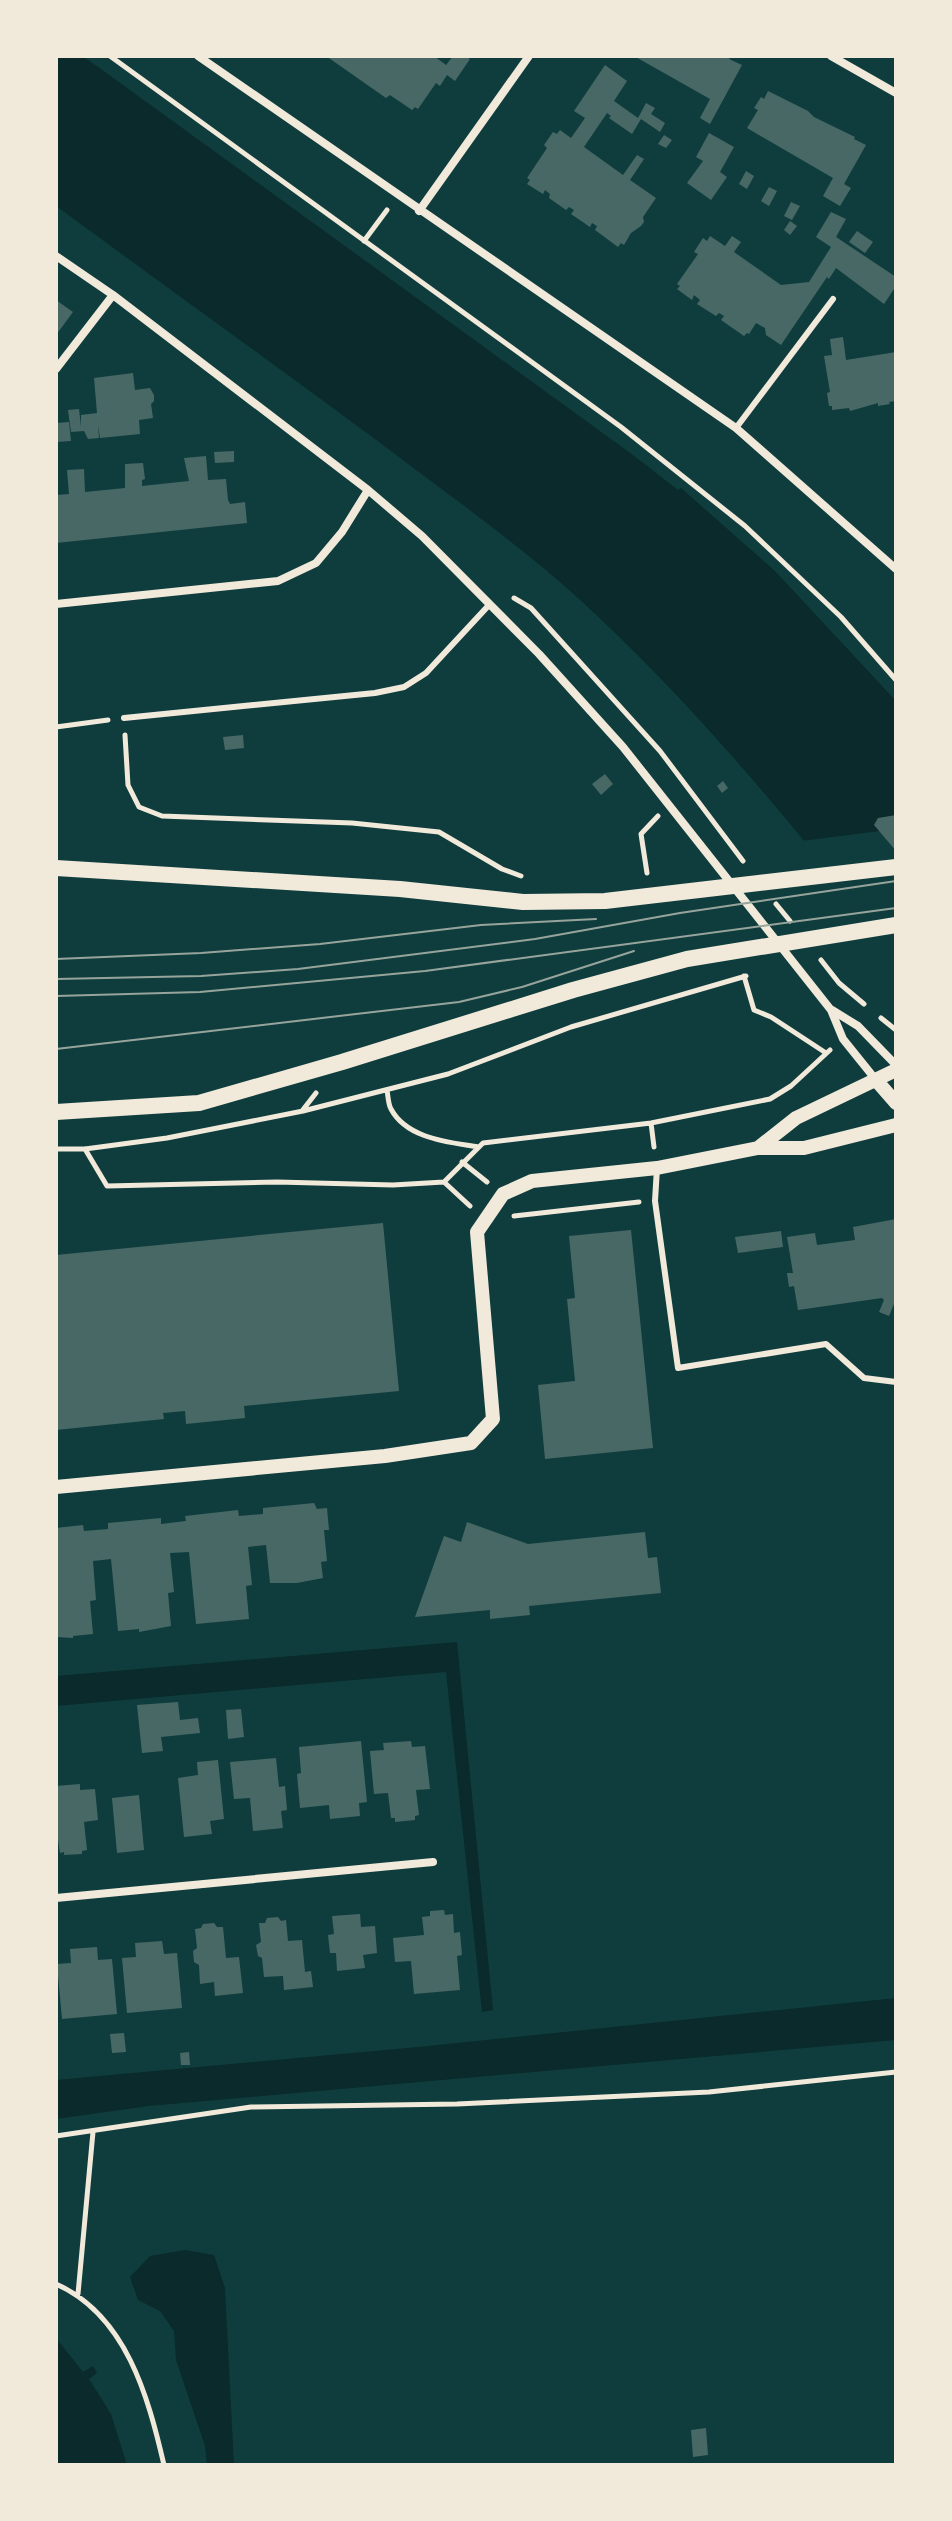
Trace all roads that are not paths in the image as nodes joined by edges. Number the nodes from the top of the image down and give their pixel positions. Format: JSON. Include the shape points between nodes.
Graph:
{"nodes":[{"id":1,"x":198,"y":56,"type":"edge"},
{"id":2,"x":529,"y":56,"type":"edge"},
{"id":3,"x":831,"y":56,"type":"edge"},
{"id":4,"x":896,"y":93,"type":"edge"},
{"id":5,"x":419,"y":211,"type":"junction"},
{"id":6,"x":56,"y":256,"type":"edge"},
{"id":7,"x":113,"y":295,"type":"junction"},
{"id":8,"x":833,"y":299,"type":"dead end"},
{"id":9,"x":56,"y":369,"type":"edge"},
{"id":10,"x":736,"y":428,"type":"junction"},
{"id":11,"x":368,"y":490,"type":"junction"},
{"id":12,"x":896,"y":569,"type":"edge"},
{"id":13,"x":56,"y":604,"type":"edge"},
{"id":14,"x":489,"y":605,"type":"junction"},
{"id":15,"x":124,"y":718,"type":"road end"},
{"id":16,"x":896,"y":867,"type":"edge"},
{"id":17,"x":56,"y":868,"type":"edge"},
{"id":18,"x":896,"y":925,"type":"edge"},
{"id":19,"x":831,"y":1010,"type":"junction"},
{"id":20,"x":896,"y":1067,"type":"edge"},
{"id":21,"x":876,"y":1080,"type":"junction"},
{"id":22,"x":896,"y":1103,"type":"edge"},
{"id":23,"x":56,"y":1112,"type":"edge"},
{"id":24,"x":896,"y":1125,"type":"edge"},
{"id":25,"x":758,"y":1148,"type":"junction"},
{"id":26,"x":657,"y":1168,"type":"junction"},
{"id":27,"x":896,"y":1382,"type":"edge"},
{"id":28,"x":56,"y":1487,"type":"edge"},
{"id":29,"x":433,"y":1862,"type":"dead end"},
{"id":30,"x":56,"y":1898,"type":"edge"}],
"edges":[{"from":1,"to":5,"type":"street"},
{"from":2,"to":5,"type":"street"},
{"from":3,"to":4,"type":"street"},
{"from":5,"to":10,"type":"street"},
{"from":6,"to":7,"type":"street"},
{"from":7,"to":9,"type":"street"},
{"from":7,"to":11,"type":"street"},
{"from":8,"to":10,"type":"lane"},
{"from":10,"to":12,"type":"street"},
{"from":11,"to":13,"type":"street","via":[[316,563],[278,581]]},
{"from":11,"to":14,"type":"street"},
{"from":14,"to":15,"type":"lane","via":[[426,673],[404,687]]},
{"from":14,"to":19,"type":"street","via":[[623,747]]},
{"from":16,"to":17,"type":"main road","via":[[605,901],[523,902],[400,889]]},
{"from":18,"to":23,"type":"main road","via":[[687,959],[199,1103]]},
{"from":19,"to":20,"type":"street","via":[[858,1026]]},
{"from":19,"to":21,"type":"street","via":[[843,1039]]},
{"from":20,"to":21,"type":"street"},
{"from":21,"to":22,"type":"street"},
{"from":21,"to":25,"type":"street","via":[[796,1118]]},
{"from":24,"to":25,"type":"street","via":[[804,1148]]},
{"from":25,"to":26,"type":"street"},
{"from":26,"to":27,"type":"lane","via":[[655,1201],[678,1368],[826,1344],[864,1378]]},
{"from":26,"to":28,"type":"street","via":[[532,1181],[503,1194],[483,1220],[477,1232],[493,1419],[471,1443]]},
{"from":29,"to":30,"type":"street"}]}
